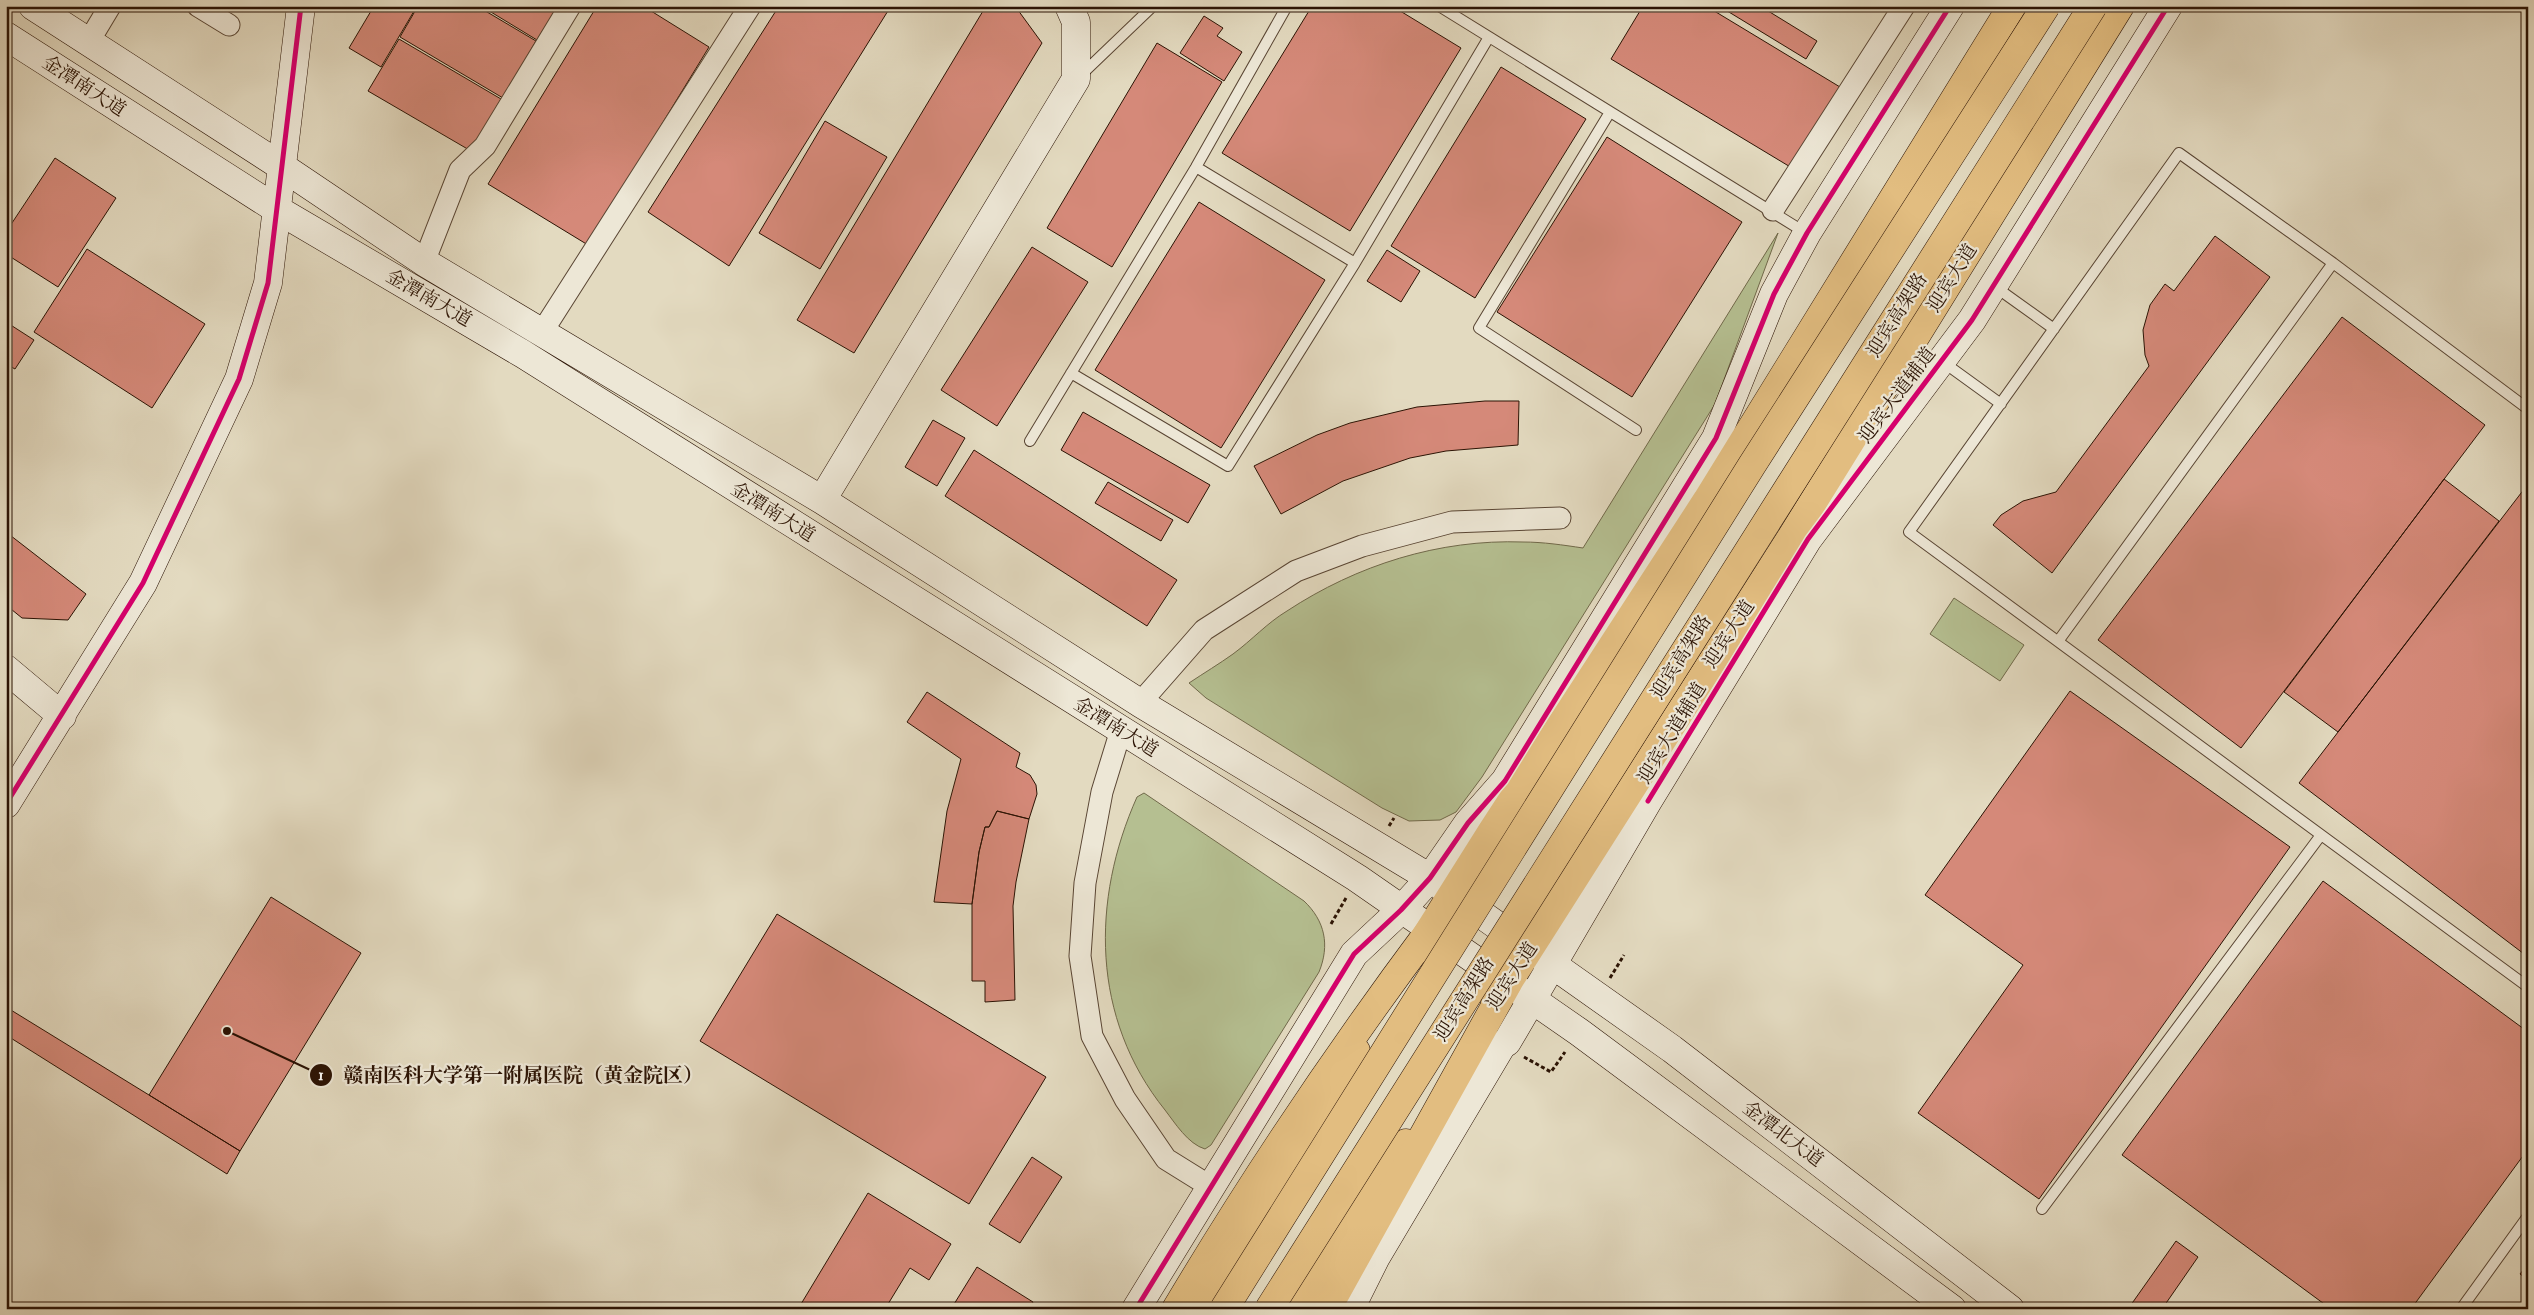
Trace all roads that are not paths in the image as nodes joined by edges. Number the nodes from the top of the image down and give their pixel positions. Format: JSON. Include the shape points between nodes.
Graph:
{"nodes":[{"id":1,"x":34,"y":6,"type":"edge"},
{"id":2,"x":110,"y":6,"type":"edge"},
{"id":3,"x":198,"y":6,"type":"edge"},
{"id":4,"x":301,"y":6,"type":"edge"},
{"id":5,"x":570,"y":6,"type":"edge"},
{"id":6,"x":750,"y":6,"type":"edge"},
{"id":7,"x":1069,"y":6,"type":"edge"},
{"id":8,"x":1153,"y":6,"type":"edge"},
{"id":9,"x":1287,"y":6,"type":"edge"},
{"id":10,"x":1439,"y":6,"type":"edge"},
{"id":11,"x":1904,"y":6,"type":"edge"},
{"id":12,"x":1950,"y":6,"type":"edge"},
{"id":13,"x":2012,"y":6,"type":"edge"},
{"id":14,"x":2046,"y":6,"type":"edge"},
{"id":15,"x":2093,"y":6,"type":"edge"},
{"id":16,"x":2120,"y":6,"type":"edge"},
{"id":17,"x":2168,"y":6,"type":"edge"},
{"id":18,"x":229,"y":25,"type":"dead end"},
{"id":19,"x":6,"y":36,"type":"edge"},
{"id":20,"x":1489,"y":38,"type":"junction"},
{"id":21,"x":89,"y":41,"type":"junction"},
{"id":22,"x":1076,"y":79,"type":"junction"},
{"id":23,"x":1610,"y":112,"type":"junction"},
{"id":24,"x":1196,"y":167,"type":"junction"},
{"id":25,"x":284,"y":168,"type":"junction"},
{"id":26,"x":278,"y":210,"type":"junction"},
{"id":27,"x":1773,"y":210,"type":"junction"},
{"id":28,"x":1807,"y":233,"type":"junction"},
{"id":29,"x":424,"y":262,"type":"junction"},
{"id":30,"x":1355,"y":263,"type":"junction"},
{"id":31,"x":2333,"y":263,"type":"junction"},
{"id":32,"x":1993,"y":286,"type":"junction"},
{"id":33,"x":2054,"y":329,"type":"junction"},
{"id":34,"x":542,"y":332,"type":"junction"},
{"id":35,"x":1941,"y":361,"type":"junction"},
{"id":36,"x":1071,"y":373,"type":"junction"},
{"id":37,"x":2001,"y":404,"type":"junction"},
{"id":38,"x":2528,"y":409,"type":"edge"},
{"id":39,"x":1636,"y":430,"type":"dead end"},
{"id":40,"x":1030,"y":441,"type":"dead end"},
{"id":41,"x":822,"y":500,"type":"junction"},
{"id":42,"x":1560,"y":518,"type":"dead end"},
{"id":43,"x":2059,"y":640,"type":"junction"},
{"id":44,"x":6,"y":669,"type":"edge"},
{"id":45,"x":1140,"y":703,"type":"junction"},
{"id":46,"x":62,"y":716,"type":"junction"},
{"id":47,"x":1121,"y":730,"type":"junction"},
{"id":48,"x":6,"y":804,"type":"edge"},
{"id":49,"x":2322,"y":835,"type":"junction"},
{"id":50,"x":1430,"y":878,"type":"junction"},
{"id":51,"x":1454,"y":895,"type":"junction"},
{"id":52,"x":1401,"y":910,"type":"junction"},
{"id":53,"x":1430,"y":930,"type":"junction"},
{"id":54,"x":1541,"y":958,"type":"junction"},
{"id":55,"x":1508,"y":984,"type":"junction"},
{"id":56,"x":2528,"y":987,"type":"edge"},
{"id":57,"x":1532,"y":1000,"type":"junction"},
{"id":58,"x":1211,"y":1187,"type":"junction"},
{"id":59,"x":2042,"y":1209,"type":"dead end"},
{"id":60,"x":2528,"y":1216,"type":"edge"},
{"id":61,"x":1136,"y":1309,"type":"edge"},
{"id":62,"x":1176,"y":1309,"type":"edge"},
{"id":63,"x":1200,"y":1309,"type":"edge"},
{"id":64,"x":1224,"y":1309,"type":"edge"},
{"id":65,"x":1269,"y":1309,"type":"edge"},
{"id":66,"x":1302,"y":1309,"type":"edge"},
{"id":67,"x":1327,"y":1309,"type":"edge"},
{"id":68,"x":1350,"y":1309,"type":"edge"},
{"id":69,"x":1952,"y":1309,"type":"edge"},
{"id":70,"x":2010,"y":1309,"type":"edge"},
{"id":71,"x":2461,"y":1309,"type":"edge"}],
"edges":[{"from":1,"to":21,"type":"main road","name":"金潭南大道"},
{"from":2,"to":21,"type":"street"},
{"from":3,"to":18,"type":"street"},
{"from":4,"to":25,"type":"main road"},
{"from":5,"to":29,"type":"street","via":[[485,146],[460,170]]},
{"from":6,"to":34,"type":"street"},
{"from":7,"to":22,"type":"main road","via":[[1076,22]]},
{"from":8,"to":22,"type":"lane"},
{"from":9,"to":24,"type":"lane"},
{"from":10,"to":20,"type":"lane"},
{"from":11,"to":27,"type":"street"},
{"from":12,"to":28,"type":"main road"},
{"from":13,"to":51,"type":"main road","via":[[1707,500],[1497,823]]},
{"from":14,"to":64,"type":"main road","bridge":true,"via":[[1741,482]]},
{"from":15,"to":65,"type":"main road","name":"迎宾高架路","bridge":true},
{"from":16,"to":54,"type":"main road","name":"迎宾大道","via":[[1803,520],[1571,881]]},
{"from":17,"to":32,"type":"main road","name":"迎宾大道辅道"},
{"from":19,"to":26,"type":"main road","name":"金潭南大道"},
{"from":20,"to":23,"type":"lane"},
{"from":20,"to":30,"type":"lane"},
{"from":21,"to":25,"type":"main road","name":"金潭南大道"},
{"from":22,"to":41,"type":"main road"},
{"from":23,"to":27,"type":"lane"},
{"from":23,"to":39,"type":"lane","via":[[1479,328]]},
{"from":24,"to":30,"type":"lane"},
{"from":24,"to":36,"type":"lane"},
{"from":25,"to":26,"type":"main road"},
{"from":25,"to":29,"type":"main road","name":"金潭南大道"},
{"from":26,"to":46,"type":"main road","via":[[268,283],[239,379],[143,583]]},
{"from":26,"to":47,"type":"main road","name":"金潭南大道","via":[[523,354]]},
{"from":27,"to":28,"type":"lane"},
{"from":28,"to":50,"type":"main road","via":[[1774,294],[1716,438],[1506,781],[1468,823]]},
{"from":29,"to":34,"type":"main road","name":"金潭南大道"},
{"from":30,"to":36,"type":"lane","via":[[1228,466]]},
{"from":31,"to":33,"type":"lane","via":[[2179,153]]},
{"from":31,"to":38,"type":"lane"},
{"from":31,"to":43,"type":"lane"},
{"from":32,"to":33,"type":"lane"},
{"from":32,"to":35,"type":"main road","name":"迎宾大道辅道"},
{"from":33,"to":37,"type":"lane"},
{"from":34,"to":41,"type":"main road","name":"金潭南大道"},
{"from":35,"to":37,"type":"lane"},
{"from":35,"to":54,"type":"main road","name":"迎宾大道辅道","via":[[1808,539],[1648,800]]},
{"from":36,"to":40,"type":"lane"},
{"from":37,"to":43,"type":"lane","via":[[1909,532]]},
{"from":41,"to":45,"type":"main road","name":"金潭南大道"},
{"from":42,"to":45,"type":"street","via":[[1452,522],[1362,546],[1296,571],[1204,630]]},
{"from":43,"to":49,"type":"lane"},
{"from":44,"to":46,"type":"main road"},
{"from":45,"to":50,"type":"main road","name":"金潭南大道"},
{"from":46,"to":48,"type":"main road"},
{"from":47,"to":52,"type":"main road","name":"金潭南大道","via":[[1357,878]]},
{"from":47,"to":58,"type":"street","via":[[1102,792],[1085,882],[1080,956],[1092,1036],[1125,1099],[1166,1159]]},
{"from":49,"to":56,"type":"lane"},
{"from":49,"to":59,"type":"lane"},
{"from":50,"to":51,"type":"main road","name":"金潭南大道"},
{"from":50,"to":52,"type":"main road"},
{"from":51,"to":53,"type":"main road"},
{"from":51,"to":54,"type":"main road","name":"金潭南大道"},
{"from":52,"to":53,"type":"main road","name":"金潭南大道"},
{"from":52,"to":58,"type":"main road","via":[[1354,954]]},
{"from":53,"to":55,"type":"main road","name":"金潭南大道"},
{"from":53,"to":62,"type":"main road","via":[[1236,1208]]},
{"from":53,"to":63,"type":"main road"},
{"from":54,"to":55,"type":"main road","name":"迎宾大道"},
{"from":54,"to":57,"type":"main road","name":"迎宾大道辅道"},
{"from":54,"to":70,"type":"main road","name":"金潭北大道","via":[[1672,1049]]},
{"from":55,"to":57,"type":"main road","name":"金潭南大道"},
{"from":55,"to":66,"type":"main road","name":"迎宾大道"},
{"from":55,"to":67,"type":"main road"},
{"from":57,"to":68,"type":"main road","name":"迎宾大道辅道","via":[[1376,1257]]},
{"from":57,"to":69,"type":"main road","name":"金潭北大道"},
{"from":58,"to":61,"type":"main road"},
{"from":60,"to":71,"type":"lane"}]}
